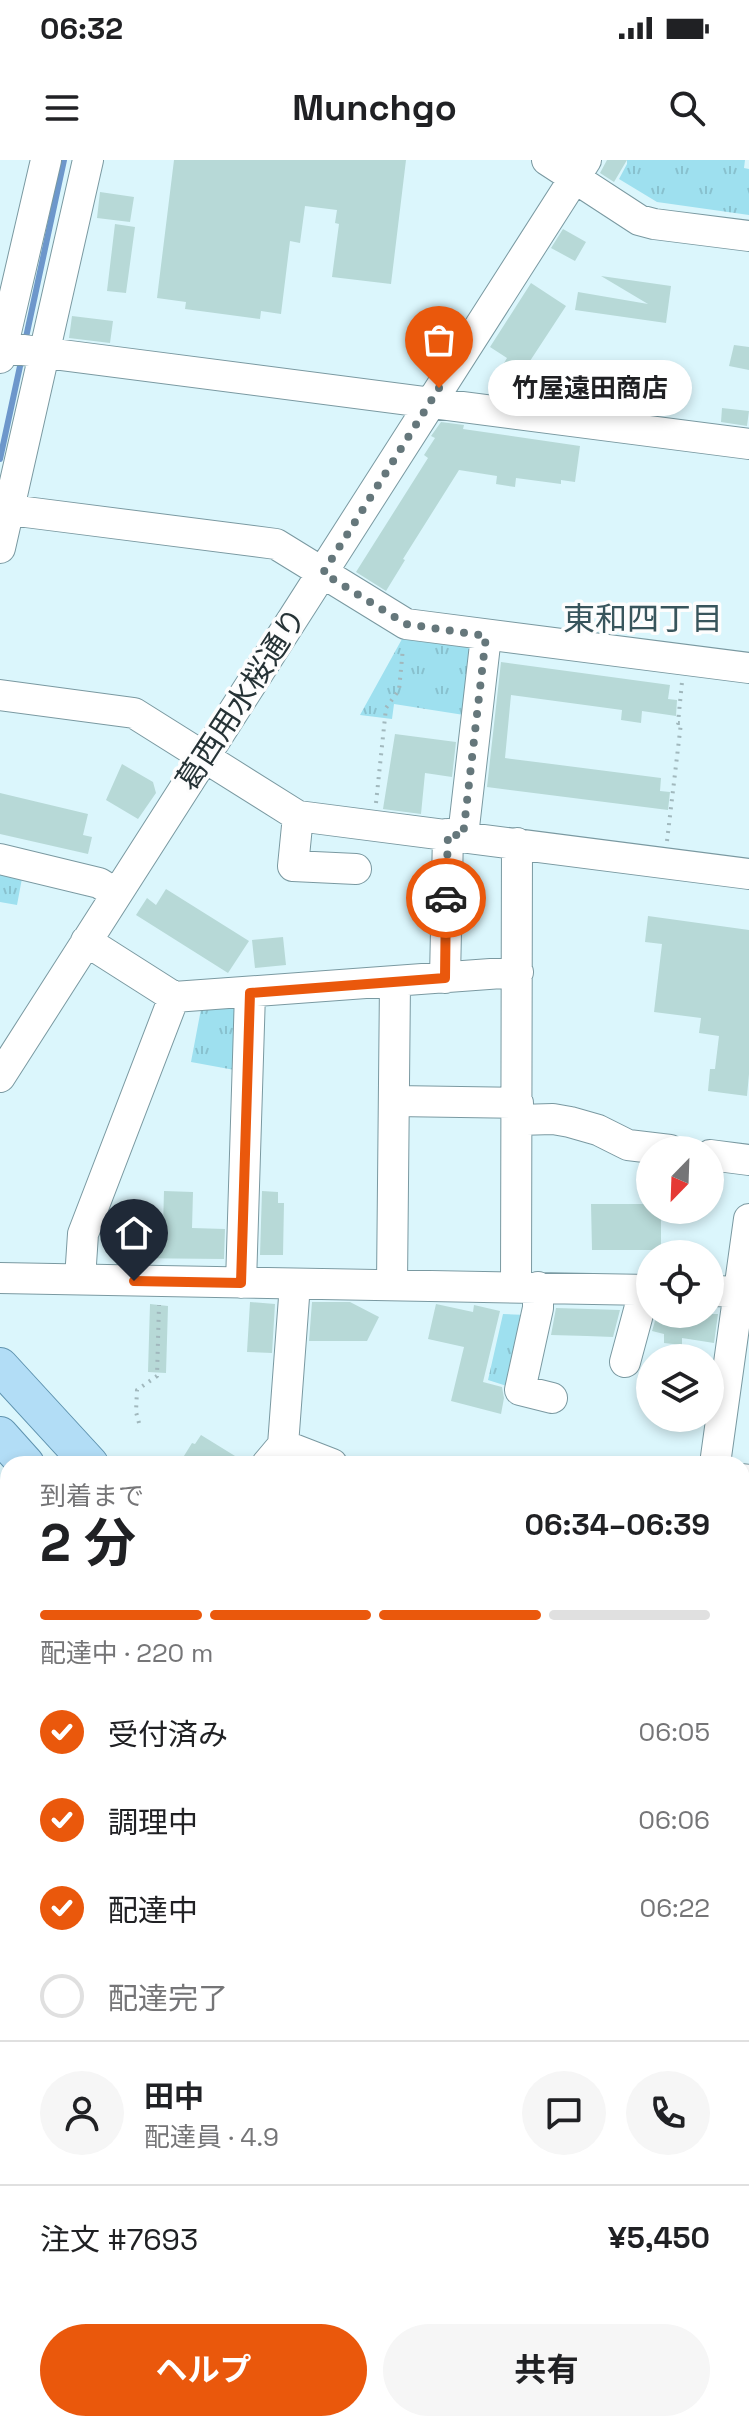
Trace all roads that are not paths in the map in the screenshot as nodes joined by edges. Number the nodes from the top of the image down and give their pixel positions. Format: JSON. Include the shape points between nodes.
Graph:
{"nodes":[{"id":1,"x":46,"y":160,"type":"edge"},
{"id":2,"x":88,"y":160,"type":"edge"},
{"id":3,"x":547,"y":160,"type":"edge"},
{"id":4,"x":580,"y":169,"type":"edge"},
{"id":5,"x":749,"y":236,"type":"edge"},
{"id":6,"x":1,"y":351,"type":"edge"},
{"id":7,"x":44,"y":352,"type":"junction"},
{"id":8,"x":431,"y":401,"type":"junction"},
{"id":9,"x":749,"y":444,"type":"edge"},
{"id":10,"x":10,"y":510,"type":"junction"},
{"id":11,"x":0,"y":548,"type":"edge"},
{"id":12,"x":323,"y":573,"type":"junction"},
{"id":13,"x":486,"y":636,"type":"junction"},
{"id":14,"x":749,"y":668,"type":"edge"},
{"id":15,"x":0,"y":695,"type":"edge"},
{"id":16,"x":204,"y":757,"type":"junction"},
{"id":17,"x":298,"y":816,"type":"junction"},
{"id":18,"x":456,"y":835,"type":"junction"},
{"id":19,"x":517,"y":843,"type":"junction"},
{"id":20,"x":0,"y":859,"type":"edge"},
{"id":21,"x":356,"y":869,"type":"dead end"},
{"id":22,"x":749,"y":874,"type":"edge"},
{"id":23,"x":117,"y":894,"type":"junction"},
{"id":24,"x":86,"y":941,"type":"junction"},
{"id":25,"x":518,"y":972,"type":"junction"},
{"id":26,"x":445,"y":978,"type":"junction"},
{"id":27,"x":395,"y":982,"type":"junction"},
{"id":28,"x":250,"y":993,"type":"junction"},
{"id":29,"x":174,"y":997,"type":"junction"},
{"id":30,"x":0,"y":1077,"type":"edge"},
{"id":31,"x":395,"y":1101,"type":"junction"},
{"id":32,"x":518,"y":1112,"type":"junction"},
{"id":33,"x":636,"y":1146,"type":"edge"},
{"id":34,"x":724,"y":1157,"type":"edge"},
{"id":35,"x":749,"y":1160,"type":"edge"},
{"id":36,"x":749,"y":1219,"type":"edge"},
{"id":37,"x":0,"y":1278,"type":"edge"},
{"id":38,"x":80,"y":1279,"type":"junction"},
{"id":39,"x":241,"y":1283,"type":"junction"},
{"id":40,"x":295,"y":1284,"type":"junction"},
{"id":41,"x":392,"y":1284,"type":"junction"},
{"id":42,"x":527,"y":1287,"type":"junction"},
{"id":43,"x":737,"y":1289,"type":"edge"},
{"id":44,"x":636,"y":1290,"type":"edge"},
{"id":45,"x":636,"y":1321,"type":"edge"},
{"id":46,"x":625,"y":1362,"type":"dead end"},
{"id":47,"x":0,"y":1366,"type":"edge"},
{"id":48,"x":552,"y":1398,"type":"dead end"},
{"id":49,"x":0,"y":1402,"type":"edge"},
{"id":50,"x":0,"y":1435,"type":"edge"},
{"id":51,"x":275,"y":1454,"type":"edge"},
{"id":52,"x":19,"y":1456,"type":"edge"},
{"id":53,"x":50,"y":1456,"type":"edge"},
{"id":54,"x":83,"y":1456,"type":"edge"},
{"id":55,"x":716,"y":1456,"type":"edge"}],
"edges":[{"from":1,"to":6,"type":"street"},
{"from":2,"to":7,"type":"street"},
{"from":3,"to":4,"type":"street"},
{"from":4,"to":5,"type":"street","via":[[639,220]]},
{"from":4,"to":8,"type":"street","name":"葛西用水桜通り"},
{"from":6,"to":7,"type":"street"},
{"from":7,"to":8,"type":"street"},
{"from":7,"to":10,"type":"street"},
{"from":8,"to":9,"type":"street"},
{"from":8,"to":12,"type":"street","name":"葛西用水桜通り"},
{"from":10,"to":11,"type":"street"},
{"from":10,"to":12,"type":"street","via":[[276,544]]},
{"from":12,"to":13,"type":"street","via":[[406,624]]},
{"from":12,"to":16,"type":"street","name":"葛西用水桜通り"},
{"from":13,"to":14,"type":"street"},
{"from":13,"to":18,"type":"street"},
{"from":15,"to":16,"type":"street","via":[[134,713]]},
{"from":16,"to":17,"type":"street"},
{"from":16,"to":23,"type":"street","name":"葛西用水桜通り"},
{"from":17,"to":18,"type":"street"},
{"from":17,"to":21,"type":"street","via":[[293,866]]},
{"from":18,"to":19,"type":"street"},
{"from":18,"to":26,"type":"street"},
{"from":19,"to":22,"type":"street"},
{"from":19,"to":25,"type":"street"},
{"from":20,"to":23,"type":"street","via":[[99,883]]},
{"from":23,"to":24,"type":"street","name":"葛西用水桜通り"},
{"from":24,"to":29,"type":"street"},
{"from":24,"to":30,"type":"street","name":"葛西用水桜通り"},
{"from":25,"to":26,"type":"street"},
{"from":25,"to":32,"type":"street"},
{"from":26,"to":27,"type":"street"},
{"from":27,"to":28,"type":"street"},
{"from":27,"to":31,"type":"street"},
{"from":28,"to":29,"type":"street"},
{"from":28,"to":39,"type":"street"},
{"from":29,"to":38,"type":"street","via":[[83,1234]]},
{"from":31,"to":32,"type":"street"},
{"from":31,"to":41,"type":"street"},
{"from":32,"to":33,"type":"street","via":[[598,1130]]},
{"from":32,"to":42,"type":"street"},
{"from":34,"to":35,"type":"street"},
{"from":36,"to":43,"type":"street"},
{"from":37,"to":38,"type":"street"},
{"from":38,"to":39,"type":"street"},
{"from":39,"to":40,"type":"street"},
{"from":40,"to":41,"type":"street"},
{"from":40,"to":51,"type":"street"},
{"from":41,"to":42,"type":"street"},
{"from":42,"to":44,"type":"street"},
{"from":42,"to":48,"type":"street","via":[[538,1308],[520,1390]]},
{"from":43,"to":55,"type":"street"},
{"from":45,"to":46,"type":"street"},
{"from":47,"to":54,"type":"main road"},
{"from":49,"to":53,"type":"main road"},
{"from":50,"to":52,"type":"main road"}]}
